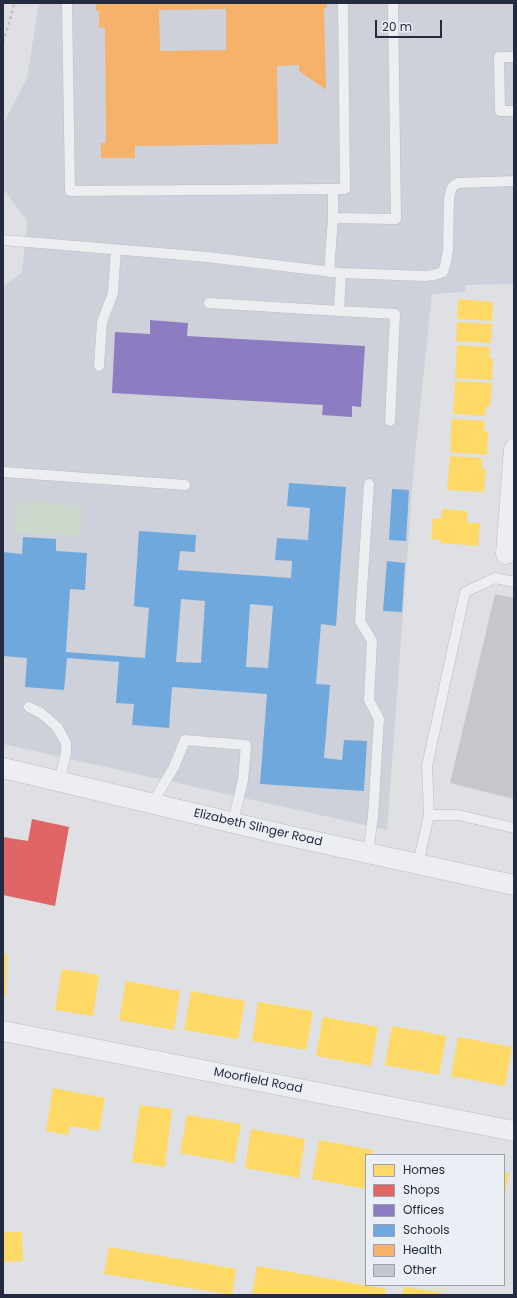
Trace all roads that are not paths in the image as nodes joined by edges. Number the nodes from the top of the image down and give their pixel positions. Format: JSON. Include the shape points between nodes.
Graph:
{"nodes":[{"id":1,"x":67,"y":3,"type":"edge"},
{"id":2,"x":343,"y":3,"type":"edge"},
{"id":3,"x":393,"y":3,"type":"edge"},
{"id":4,"x":514,"y":57,"type":"edge"},
{"id":5,"x":514,"y":111,"type":"edge"},
{"id":6,"x":514,"y":181,"type":"edge"},
{"id":7,"x":333,"y":189,"type":"junction"},
{"id":8,"x":333,"y":218,"type":"junction"},
{"id":9,"x":3,"y":240,"type":"edge"},
{"id":10,"x":116,"y":250,"type":"junction"},
{"id":11,"x":329,"y":272,"type":"junction"},
{"id":12,"x":341,"y":273,"type":"junction"},
{"id":13,"x":209,"y":303,"type":"dead end"},
{"id":14,"x":339,"y":311,"type":"junction"},
{"id":15,"x":99,"y":366,"type":"dead end"},
{"id":16,"x":390,"y":421,"type":"dead end"},
{"id":17,"x":514,"y":449,"type":"edge"},
{"id":18,"x":3,"y":472,"type":"edge"},
{"id":19,"x":369,"y":484,"type":"dead end"},
{"id":20,"x":185,"y":485,"type":"dead end"},
{"id":21,"x":506,"y":554,"type":"dead end"},
{"id":22,"x":514,"y":582,"type":"edge"},
{"id":23,"x":29,"y":706,"type":"dead end"},
{"id":24,"x":3,"y":768,"type":"edge"},
{"id":25,"x":60,"y":782,"type":"junction"},
{"id":26,"x":152,"y":804,"type":"junction"},
{"id":27,"x":429,"y":815,"type":"junction"},
{"id":28,"x":233,"y":822,"type":"junction"},
{"id":29,"x":514,"y":828,"type":"edge"},
{"id":30,"x":368,"y":853,"type":"junction"},
{"id":31,"x":418,"y":864,"type":"junction"},
{"id":32,"x":514,"y":885,"type":"edge"},
{"id":33,"x":3,"y":1031,"type":"edge"},
{"id":34,"x":514,"y":1131,"type":"edge"}],
"edges":[{"from":1,"to":7,"type":"lane","via":[[70,191]]},
{"from":2,"to":7,"type":"lane","via":[[345,190]]},
{"from":3,"to":8,"type":"lane","via":[[396,219]]},
{"from":4,"to":5,"type":"lane","via":[[498,57],[500,111]]},
{"from":6,"to":12,"type":"lane","via":[[458,183],[453,186],[449,198],[448,250],[442,272],[425,276]]},
{"from":7,"to":8,"type":"lane"},
{"from":8,"to":11,"type":"lane"},
{"from":9,"to":10,"type":"lane"},
{"from":10,"to":11,"type":"lane","via":[[207,257]]},
{"from":10,"to":15,"type":"lane","via":[[113,293],[102,322]]},
{"from":11,"to":12,"type":"lane"},
{"from":12,"to":14,"type":"lane"},
{"from":13,"to":14,"type":"lane"},
{"from":14,"to":16,"type":"lane","via":[[395,314]]},
{"from":17,"to":21,"type":"street"},
{"from":18,"to":20,"type":"lane"},
{"from":19,"to":30,"type":"lane","via":[[360,621],[372,641],[369,700],[379,719]]},
{"from":22,"to":27,"type":"lane","via":[[495,578],[465,592],[427,766]]},
{"from":23,"to":25,"type":"lane","via":[[57,726],[66,743]]},
{"from":24,"to":25,"type":"street","name":"Elizabeth Slinger Road"},
{"from":25,"to":26,"type":"street","name":"Elizabeth Slinger Road"},
{"from":26,"to":28,"type":"street","name":"Elizabeth Slinger Road"},
{"from":26,"to":28,"type":"lane","via":[[174,767],[185,740],[246,745],[243,780]]},
{"from":27,"to":29,"type":"lane","via":[[458,815]]},
{"from":27,"to":31,"type":"lane"},
{"from":28,"to":30,"type":"street","name":"Elizabeth Slinger Road"},
{"from":30,"to":31,"type":"street","name":"Elizabeth Slinger Road"},
{"from":31,"to":32,"type":"street","name":"Elizabeth Slinger Road"},
{"from":33,"to":34,"type":"street","name":"Moorfield Road"}]}
